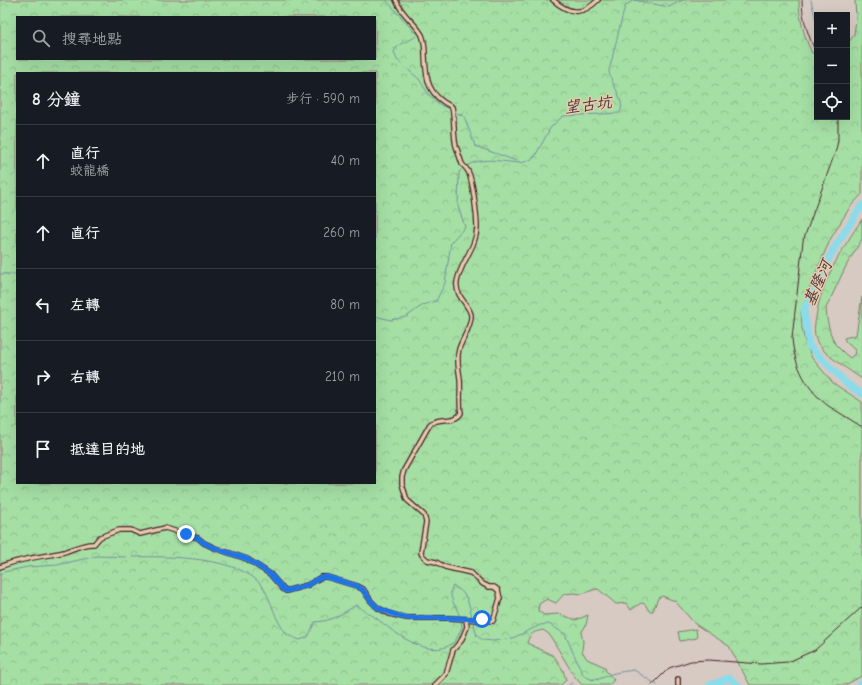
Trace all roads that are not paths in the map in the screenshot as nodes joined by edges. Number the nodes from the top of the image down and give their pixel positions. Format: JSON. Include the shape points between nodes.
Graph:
{"nodes":[{"id":1,"x":396,"y":0,"type":"edge"},
{"id":2,"x":552,"y":0,"type":"edge"},
{"id":3,"x":598,"y":0,"type":"edge"},
{"id":4,"x":0,"y":567,"type":"edge"},
{"id":5,"x":466,"y":619,"type":"junction"},
{"id":6,"x":678,"y":679,"type":"dead end"},
{"id":7,"x":435,"y":685,"type":"edge"},
{"id":8,"x":678,"y":685,"type":"edge"}],
"edges":[{"from":1,"to":5,"type":"street","via":[[402,13],[424,40],[425,71],[429,86],[438,98],[452,107],[454,137],[473,188],[477,227],[457,283],[457,289],[470,315],[470,322],[457,357],[461,413],[452,420],[434,421],[430,424],[404,470],[402,484],[409,503],[424,516],[426,522],[422,556],[445,567],[471,573],[483,584],[498,590],[500,598],[493,621]]},
{"from":2,"to":3,"type":"street","via":[[566,9],[582,12]]},
{"from":4,"to":5,"type":"street","via":[[88,543],[94,544],[100,537],[119,530],[131,530],[140,534],[165,528],[198,538],[215,548],[247,559],[270,574],[286,591],[327,577],[357,586],[378,608],[390,614],[407,618]]},
{"from":5,"to":7,"type":"street","via":[[467,627],[463,638],[453,650],[446,674]]},
{"from":6,"to":8,"type":"street"}]}
